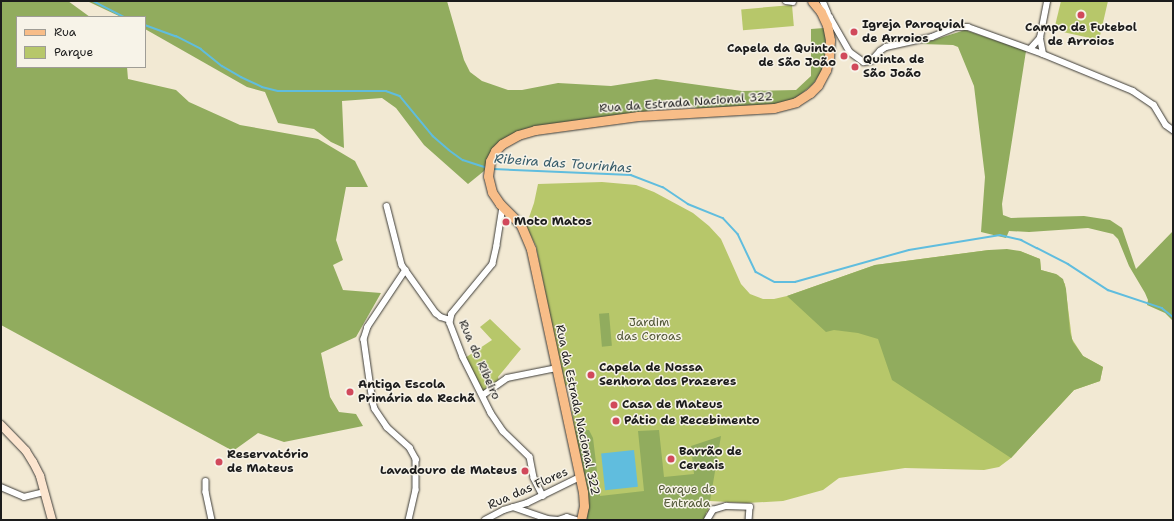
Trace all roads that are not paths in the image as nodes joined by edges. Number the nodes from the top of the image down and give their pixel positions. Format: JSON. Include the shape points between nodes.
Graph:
{"nodes":[{"id":1,"x":786,"y":1,"type":"edge"},
{"id":2,"x":812,"y":1,"type":"edge"},
{"id":3,"x":1047,"y":1,"type":"edge"},
{"id":4,"x":793,"y":2,"type":"dead end"},
{"id":5,"x":820,"y":5,"type":"edge"},
{"id":6,"x":1040,"y":38,"type":"junction"},
{"id":7,"x":1030,"y":49,"type":"junction"},
{"id":8,"x":1042,"y":54,"type":"junction"},
{"id":9,"x":1173,"y":130,"type":"edge"},
{"id":10,"x":387,"y":206,"type":"dead end"},
{"id":11,"x":502,"y":207,"type":"junction"},
{"id":12,"x":406,"y":270,"type":"junction"},
{"id":13,"x":450,"y":320,"type":"junction"},
{"id":14,"x":557,"y":368,"type":"junction"},
{"id":15,"x":483,"y":395,"type":"junction"},
{"id":16,"x":1,"y":425,"type":"edge"},
{"id":17,"x":580,"y":477,"type":"junction"},
{"id":18,"x":206,"y":481,"type":"dead end"},
{"id":19,"x":1,"y":487,"type":"edge"},
{"id":20,"x":44,"y":492,"type":"junction"},
{"id":21,"x":543,"y":496,"type":"junction"},
{"id":22,"x":513,"y":507,"type":"junction"},
{"id":23,"x":496,"y":514,"type":"junction"},
{"id":24,"x":52,"y":520,"type":"edge"},
{"id":25,"x":212,"y":520,"type":"edge"},
{"id":26,"x":409,"y":520,"type":"edge"},
{"id":27,"x":485,"y":520,"type":"edge"},
{"id":28,"x":500,"y":520,"type":"edge"},
{"id":29,"x":576,"y":520,"type":"edge"},
{"id":30,"x":581,"y":520,"type":"edge"},
{"id":31,"x":707,"y":520,"type":"edge"},
{"id":32,"x":749,"y":520,"type":"edge"}],
"edges":[{"from":1,"to":4,"type":"street"},
{"from":2,"to":5,"type":"main road","name":"Rua da Estrada Nacional 322"},
{"from":3,"to":6,"type":"street"},
{"from":5,"to":7,"type":"street","via":[[831,18],[848,48],[855,57],[864,62],[871,61],[886,47],[932,37],[962,26]]},
{"from":5,"to":11,"type":"main road","name":"Rua da Estrada Nacional 322","via":[[828,30],[829,58],[818,85],[796,102],[774,108],[638,116],[531,131],[502,144],[493,153],[488,169],[490,189]]},
{"from":6,"to":7,"type":"street"},
{"from":6,"to":8,"type":"street"},
{"from":7,"to":8,"type":"street"},
{"from":8,"to":9,"type":"street","via":[[1138,94],[1154,105],[1166,125]]},
{"from":10,"to":12,"type":"street","via":[[400,260]]},
{"from":11,"to":13,"type":"street","name":"Rua do Ribeiro","via":[[493,264],[454,311]]},
{"from":11,"to":14,"type":"main road","name":"Rua da Estrada Nacional 322","via":[[521,225],[529,242]]},
{"from":12,"to":13,"type":"street","via":[[436,313]]},
{"from":12,"to":26,"type":"street","via":[[368,326],[364,339],[375,409],[387,427],[410,448],[416,459],[416,490]]},
{"from":13,"to":15,"type":"street","name":"Rua do Ribeiro","via":[[464,358]]},
{"from":14,"to":15,"type":"street","via":[[507,378]]},
{"from":14,"to":17,"type":"main road","name":"Rua da Estrada Nacional 322"},
{"from":15,"to":21,"type":"street","name":"Rua do Ribeiro","via":[[500,427],[529,455],[534,478]]},
{"from":16,"to":20,"type":"main road","via":[[30,456]]},
{"from":17,"to":21,"type":"street","name":"Rua das Flores"},
{"from":17,"to":30,"type":"main road","name":"Rua da Estrada Nacional 322","via":[[584,504]]},
{"from":18,"to":25,"type":"street"},
{"from":19,"to":20,"type":"street","via":[[24,497]]},
{"from":20,"to":24,"type":"main road"},
{"from":21,"to":22,"type":"street","name":"Rua das Flores"},
{"from":22,"to":23,"type":"street","name":"Rua das Flores"},
{"from":22,"to":29,"type":"street","via":[[547,519]]},
{"from":23,"to":27,"type":"street","name":"Rua das Flores"},
{"from":23,"to":28,"type":"street"},
{"from":31,"to":32,"type":"street","via":[[713,510],[726,506],[750,507]]}]}
